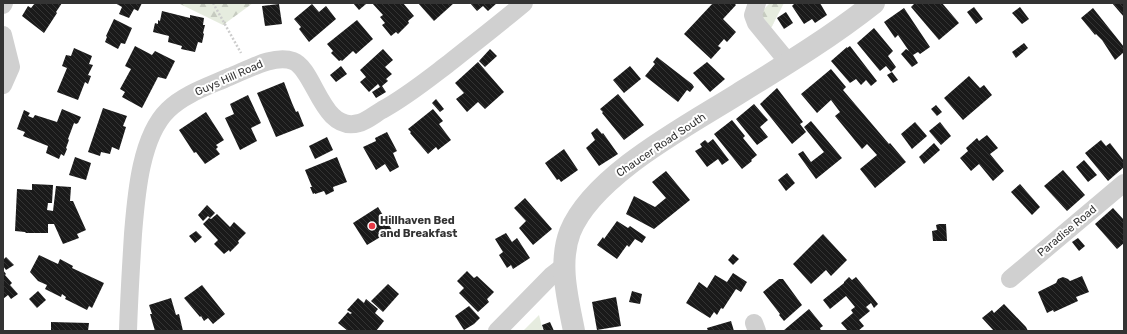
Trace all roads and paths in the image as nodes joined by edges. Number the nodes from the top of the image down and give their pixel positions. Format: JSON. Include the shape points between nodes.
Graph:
{"nodes":[{"id":1,"x":214,"y":3,"type":"edge"},
{"id":2,"x":524,"y":3,"type":"edge"},
{"id":3,"x":757,"y":3,"type":"edge"},
{"id":4,"x":874,"y":3,"type":"edge"},
{"id":5,"x":3,"y":35,"type":"edge"},
{"id":6,"x":788,"y":62,"type":"junction"},
{"id":7,"x":250,"y":68,"type":"junction"},
{"id":8,"x":3,"y":85,"type":"edge"},
{"id":9,"x":1124,"y":183,"type":"edge"},
{"id":10,"x":564,"y":266,"type":"junction"},
{"id":11,"x":1010,"y":279,"type":"dead end"},
{"id":12,"x":128,"y":331,"type":"edge"},
{"id":13,"x":497,"y":331,"type":"edge"},
{"id":14,"x":574,"y":331,"type":"edge"}],
"edges":[{"from":1,"to":7,"type":"path"},
{"from":2,"to":7,"type":"street","name":"Guys Hill Road","via":[[416,89],[358,123],[347,124],[329,113],[303,70],[294,61],[282,59]]},
{"from":3,"to":6,"type":"street","via":[[753,15],[756,23]]},
{"from":4,"to":6,"type":"street","name":"Chaucer Road South"},
{"from":5,"to":8,"type":"street","via":[[11,66]]},
{"from":6,"to":10,"type":"street","name":"Chaucer Road South","via":[[678,131],[607,182],[591,197],[579,215],[570,233]]},
{"from":7,"to":12,"type":"street","name":"Guys Hill Road","via":[[181,100],[158,123],[150,139],[138,182]]},
{"from":9,"to":11,"type":"street","name":"Paradise Road"},
{"from":10,"to":13,"type":"street"},
{"from":10,"to":14,"type":"street","name":"Chaucer Road South"}]}
